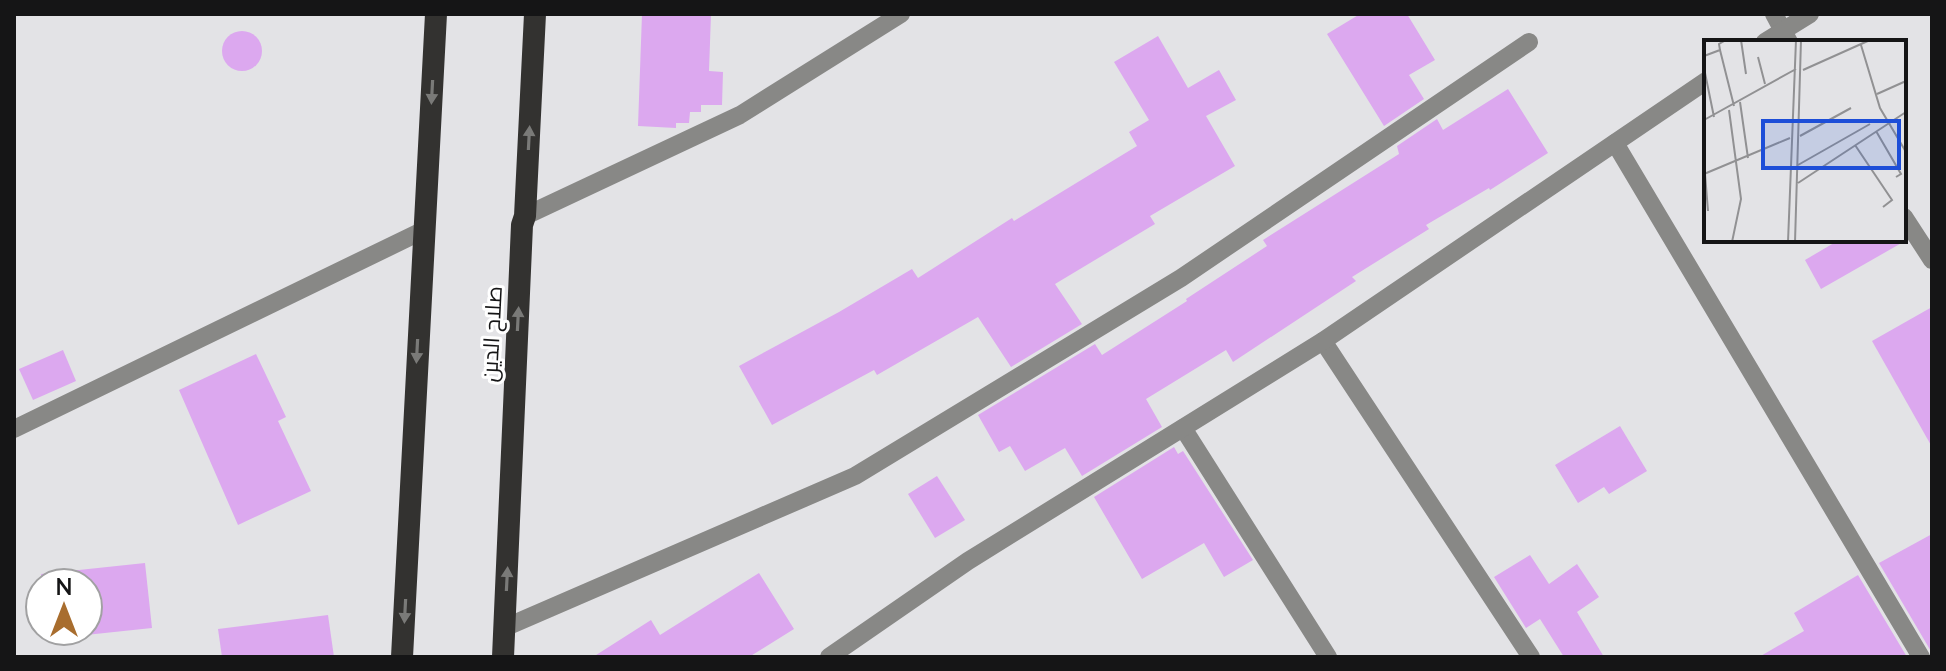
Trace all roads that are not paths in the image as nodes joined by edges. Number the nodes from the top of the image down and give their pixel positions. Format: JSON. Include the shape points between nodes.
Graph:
{"nodes":[{"id":1,"x":436,"y":14,"type":"edge"},
{"id":2,"x":535,"y":14,"type":"edge"},
{"id":3,"x":901,"y":14,"type":"edge"},
{"id":4,"x":1810,"y":14,"type":"edge"},
{"id":5,"x":1782,"y":29,"type":"edge"},
{"id":6,"x":1529,"y":42,"type":"dead end"},
{"id":7,"x":1704,"y":82,"type":"edge"},
{"id":8,"x":1615,"y":143,"type":"junction"},
{"id":9,"x":525,"y":216,"type":"junction"},
{"id":10,"x":1906,"y":220,"type":"edge"},
{"id":11,"x":424,"y":230,"type":"junction"},
{"id":12,"x":1932,"y":260,"type":"edge"},
{"id":13,"x":1323,"y":341,"type":"junction"},
{"id":14,"x":1183,"y":428,"type":"junction"},
{"id":15,"x":14,"y":429,"type":"edge"},
{"id":16,"x":504,"y":628,"type":"junction"},
{"id":17,"x":402,"y":657,"type":"edge"},
{"id":18,"x":503,"y":657,"type":"edge"},
{"id":19,"x":829,"y":657,"type":"edge"},
{"id":20,"x":1328,"y":657,"type":"edge"},
{"id":21,"x":1531,"y":657,"type":"edge"},
{"id":22,"x":1921,"y":657,"type":"edge"}],
"edges":[{"from":1,"to":11,"type":"highway","one_way":true},
{"from":9,"to":2,"type":"highway","name":"صلاح الدين","one_way":true},
{"from":3,"to":9,"type":"lane","via":[[740,115]]},
{"from":4,"to":5,"type":"lane"},
{"from":6,"to":16,"type":"lane","via":[[1181,278],[855,476]]},
{"from":7,"to":8,"type":"lane"},
{"from":8,"to":13,"type":"lane"},
{"from":8,"to":22,"type":"lane"},
{"from":16,"to":9,"type":"highway","name":"صلاح الدين","one_way":true},
{"from":10,"to":12,"type":"lane"},
{"from":11,"to":15,"type":"lane"},
{"from":11,"to":17,"type":"highway","one_way":true},
{"from":13,"to":14,"type":"lane"},
{"from":13,"to":21,"type":"lane"},
{"from":14,"to":19,"type":"lane","via":[[968,561]]},
{"from":14,"to":20,"type":"lane"},
{"from":16,"to":18,"type":"highway","name":"صلاح الدين"}]}
